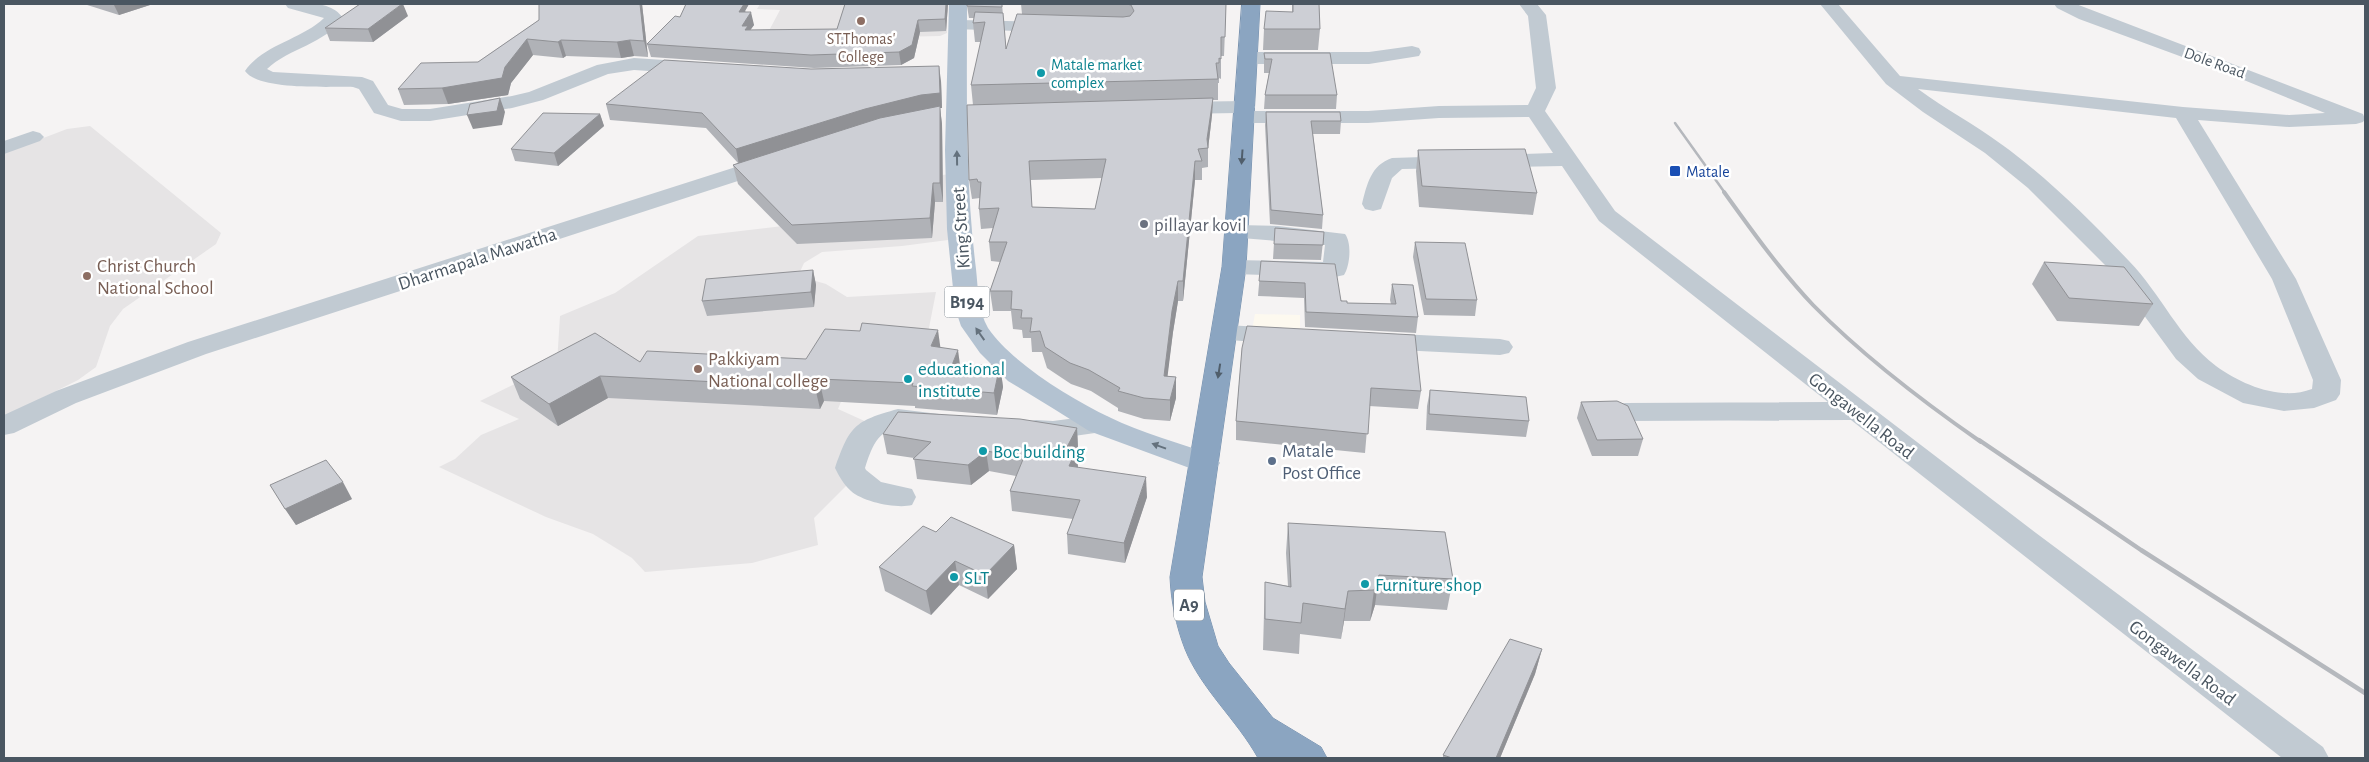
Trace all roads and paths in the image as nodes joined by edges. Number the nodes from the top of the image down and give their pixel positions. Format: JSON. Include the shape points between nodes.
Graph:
{"nodes":[{"id":1,"x":294,"y":4,"type":"edge"},
{"id":2,"x":1251,"y":4,"type":"edge"},
{"id":3,"x":1528,"y":4,"type":"edge"},
{"id":4,"x":1829,"y":4,"type":"edge"},
{"id":5,"x":2063,"y":4,"type":"edge"},
{"id":6,"x":958,"y":15,"type":"edge"},
{"id":7,"x":1066,"y":28,"type":"edge"},
{"id":8,"x":1412,"y":52,"type":"dead end"},
{"id":9,"x":1248,"y":58,"type":"junction"},
{"id":10,"x":710,"y":69,"type":"edge"},
{"id":11,"x":1893,"y":80,"type":"junction"},
{"id":12,"x":1160,"y":108,"type":"edge"},
{"id":13,"x":1535,"y":111,"type":"junction"},
{"id":14,"x":1245,"y":112,"type":"junction"},
{"id":15,"x":967,"y":113,"type":"junction"},
{"id":16,"x":2183,"y":113,"type":"junction"},
{"id":17,"x":933,"y":117,"type":"edge"},
{"id":18,"x":2361,"y":121,"type":"edge"},
{"id":19,"x":33,"y":137,"type":"dead end"},
{"id":20,"x":4,"y":148,"type":"edge"},
{"id":21,"x":793,"y":156,"type":"edge"},
{"id":22,"x":1568,"y":159,"type":"junction"},
{"id":23,"x":1373,"y":204,"type":"dead end"},
{"id":24,"x":1237,"y":232,"type":"junction"},
{"id":25,"x":1234,"y":267,"type":"junction"},
{"id":26,"x":1225,"y":333,"type":"junction"},
{"id":27,"x":1303,"y":337,"type":"edge"},
{"id":28,"x":1352,"y":339,"type":"edge"},
{"id":29,"x":1500,"y":347,"type":"dead end"},
{"id":30,"x":1857,"y":411,"type":"junction"},
{"id":31,"x":1626,"y":412,"type":"edge"},
{"id":32,"x":956,"y":423,"type":"edge"},
{"id":33,"x":1099,"y":424,"type":"junction"},
{"id":34,"x":4,"y":426,"type":"edge"},
{"id":35,"x":1014,"y":427,"type":"edge"},
{"id":36,"x":1205,"y":463,"type":"junction"},
{"id":37,"x":901,"y":497,"type":"dead end"},
{"id":38,"x":1269,"y":743,"type":"edge"},
{"id":39,"x":1308,"y":758,"type":"edge"},
{"id":40,"x":2310,"y":758,"type":"edge"}],
"edges":[{"from":1,"to":10,"type":"street","via":[[328,12],[334,18],[311,37],[261,63],[255,71],[270,78],[355,81],[366,85],[381,109],[401,115],[512,102],[604,69],[634,64]]},
{"from":2,"to":9,"type":"highway","number":"A9"},
{"from":3,"to":13,"type":"street","via":[[1537,15],[1546,88]]},
{"from":4,"to":11,"type":"street"},
{"from":5,"to":18,"type":"street","name":"Dole Road"},
{"from":6,"to":7,"type":"street"},
{"from":6,"to":15,"type":"main road","name":"King Street","number":"B194","via":[[948,71]]},
{"from":8,"to":9,"type":"street","via":[[1369,58]]},
{"from":9,"to":14,"type":"highway","number":"A9"},
{"from":11,"to":16,"type":"street"},
{"from":11,"to":16,"type":"street","via":[[1993,148],[2036,183],[2122,268],[2185,353],[2208,373],[2253,398],[2284,402],[2314,400],[2326,394],[2327,380],[2284,279]]},
{"from":12,"to":14,"type":"street"},
{"from":13,"to":14,"type":"street","via":[[1368,117]]},
{"from":13,"to":22,"type":"street","name":"Gongawella Road"},
{"from":14,"to":24,"type":"highway","number":"A9","one_way":true},
{"from":15,"to":17,"type":"street"},
{"from":33,"to":15,"type":"main road","name":"King Street","number":"B194","one_way":true,"via":[[1018,374],[989,347],[974,326],[963,280],[959,230]]},
{"from":16,"to":18,"type":"street","via":[[2288,121]]},
{"from":19,"to":20,"type":"street"},
{"from":21,"to":34,"type":"street","name":"Dharmapala Mawatha","via":[[197,348],[66,397]]},
{"from":22,"to":23,"type":"street","via":[[1390,166],[1383,170]]},
{"from":22,"to":30,"type":"street","name":"Gongawella Road","via":[[1607,216]]},
{"from":24,"to":25,"type":"highway","number":"A9"},
{"from":24,"to":25,"type":"street","via":[[1337,239],[1335,270]]},
{"from":25,"to":26,"type":"highway","number":"A9"},
{"from":26,"to":27,"type":"street"},
{"from":26,"to":36,"type":"highway","number":"A9","one_way":true},
{"from":28,"to":29,"type":"street"},
{"from":30,"to":31,"type":"street"},
{"from":30,"to":40,"type":"street","name":"Gongawella Road"},
{"from":32,"to":37,"type":"street","via":[[898,418],[879,424],[860,438],[850,468],[855,479],[861,486]]},
{"from":33,"to":35,"type":"street","via":[[1053,430]]},
{"from":36,"to":33,"type":"main road","name":"King Street","number":"B194","one_way":true},
{"from":36,"to":38,"type":"highway","number":"A9","via":[[1186,577],[1188,602],[1202,649]]},
{"from":38,"to":39,"type":"highway","number":"A9"}]}
